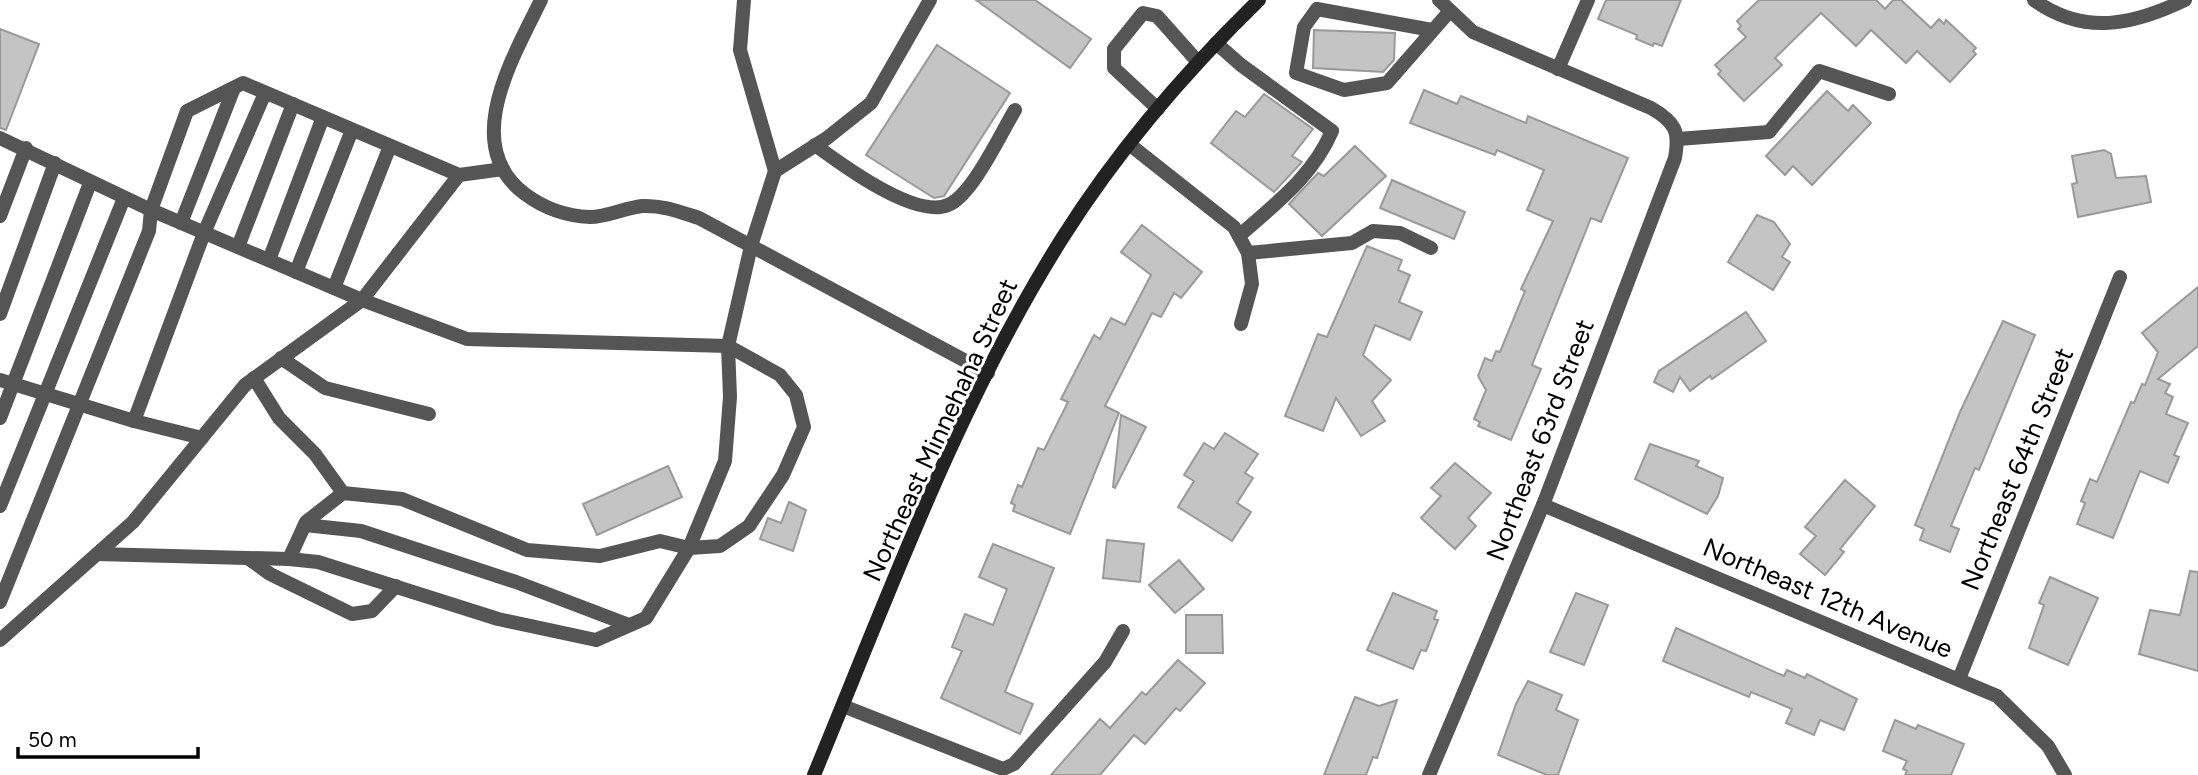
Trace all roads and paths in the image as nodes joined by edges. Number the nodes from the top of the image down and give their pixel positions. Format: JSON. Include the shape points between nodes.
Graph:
{"nodes":[{"id":1,"x":541,"y":0,"type":"edge"},
{"id":2,"x":744,"y":0,"type":"edge"},
{"id":3,"x":930,"y":0,"type":"edge"},
{"id":4,"x":1259,"y":0,"type":"edge"},
{"id":5,"x":1439,"y":0,"type":"edge"},
{"id":6,"x":1588,"y":0,"type":"edge"},
{"id":7,"x":2034,"y":0,"type":"edge"},
{"id":8,"x":2185,"y":0,"type":"edge"},
{"id":9,"x":1315,"y":5,"type":"edge"},
{"id":10,"x":1450,"y":12,"type":"junction"},
{"id":11,"x":1432,"y":30,"type":"junction"},
{"id":12,"x":1216,"y":43,"type":"junction"},
{"id":13,"x":1198,"y":62,"type":"junction"},
{"id":14,"x":1558,"y":69,"type":"junction"},
{"id":15,"x":234,"y":88,"type":"junction"},
{"id":16,"x":265,"y":93,"type":"junction"},
{"id":17,"x":1889,"y":94,"type":"dead end"},
{"id":18,"x":293,"y":104,"type":"junction"},
{"id":19,"x":1158,"y":109,"type":"junction"},
{"id":20,"x":1015,"y":110,"type":"dead end"},
{"id":21,"x":323,"y":117,"type":"junction"},
{"id":22,"x":352,"y":130,"type":"junction"},
{"id":23,"x":0,"y":138,"type":"edge"},
{"id":24,"x":1678,"y":139,"type":"junction"},
{"id":25,"x":1129,"y":144,"type":"junction"},
{"id":26,"x":815,"y":145,"type":"junction"},
{"id":27,"x":390,"y":146,"type":"junction"},
{"id":28,"x":26,"y":148,"type":"junction"},
{"id":29,"x":55,"y":163,"type":"junction"},
{"id":30,"x":503,"y":169,"type":"junction"},
{"id":31,"x":775,"y":171,"type":"junction"},
{"id":32,"x":459,"y":175,"type":"junction"},
{"id":33,"x":90,"y":183,"type":"junction"},
{"id":34,"x":124,"y":198,"type":"junction"},
{"id":35,"x":151,"y":210,"type":"junction"},
{"id":36,"x":0,"y":216,"type":"edge"},
{"id":37,"x":181,"y":223,"type":"junction"},
{"id":38,"x":204,"y":233,"type":"junction"},
{"id":39,"x":1240,"y":236,"type":"junction"},
{"id":40,"x":751,"y":246,"type":"junction"},
{"id":41,"x":238,"y":247,"type":"junction"},
{"id":42,"x":1431,"y":248,"type":"dead end"},
{"id":43,"x":1248,"y":254,"type":"junction"},
{"id":44,"x":269,"y":260,"type":"junction"},
{"id":45,"x":296,"y":272,"type":"junction"},
{"id":46,"x":2120,"y":277,"type":"dead end"},
{"id":47,"x":334,"y":288,"type":"junction"},
{"id":48,"x":362,"y":300,"type":"junction"},
{"id":49,"x":0,"y":314,"type":"edge"},
{"id":50,"x":1241,"y":324,"type":"dead end"},
{"id":51,"x":728,"y":346,"type":"junction"},
{"id":52,"x":281,"y":358,"type":"junction"},
{"id":53,"x":988,"y":373,"type":"junction"},
{"id":54,"x":254,"y":378,"type":"junction"},
{"id":55,"x":6,"y":382,"type":"edge"},
{"id":56,"x":45,"y":395,"type":"junction"},
{"id":57,"x":79,"y":405,"type":"junction"},
{"id":58,"x":429,"y":414,"type":"dead end"},
{"id":59,"x":0,"y":418,"type":"edge"},
{"id":60,"x":135,"y":421,"type":"junction"},
{"id":61,"x":202,"y":438,"type":"junction"},
{"id":62,"x":343,"y":493,"type":"junction"},
{"id":63,"x":1544,"y":505,"type":"junction"},
{"id":64,"x":0,"y":506,"type":"edge"},
{"id":65,"x":305,"y":525,"type":"junction"},
{"id":66,"x":689,"y":548,"type":"junction"},
{"id":67,"x":97,"y":554,"type":"junction"},
{"id":68,"x":248,"y":558,"type":"junction"},
{"id":69,"x":289,"y":559,"type":"junction"},
{"id":70,"x":396,"y":586,"type":"junction"},
{"id":71,"x":0,"y":602,"type":"edge"},
{"id":72,"x":629,"y":625,"type":"junction"},
{"id":73,"x":1123,"y":631,"type":"dead end"},
{"id":74,"x":0,"y":640,"type":"edge"},
{"id":75,"x":1959,"y":679,"type":"junction"},
{"id":76,"x":842,"y":706,"type":"junction"},
{"id":77,"x":814,"y":775,"type":"edge"},
{"id":78,"x":1429,"y":775,"type":"edge"},
{"id":79,"x":2065,"y":775,"type":"edge"}],
"edges":[{"from":1,"to":30,"type":"street","via":[[495,108],[493,144]]},
{"from":2,"to":31,"type":"street","via":[[740,50]]},
{"from":3,"to":26,"type":"street","via":[[871,103]]},
{"from":4,"to":12,"type":"main road","name":"Northeast Minnehaha Street"},
{"from":5,"to":10,"type":"street"},
{"from":6,"to":14,"type":"street"},
{"from":7,"to":8,"type":"street","via":[[2066,19],[2104,24],[2153,16]]},
{"from":9,"to":11,"type":"street"},
{"from":9,"to":11,"type":"street","via":[[1304,27],[1296,73],[1344,90],[1387,83]]},
{"from":10,"to":11,"type":"street"},
{"from":10,"to":14,"type":"street","via":[[1473,32]]},
{"from":12,"to":13,"type":"main road","name":"Northeast Minnehaha Street"},
{"from":12,"to":39,"type":"street","via":[[1332,131],[1323,153],[1301,181]]},
{"from":13,"to":19,"type":"main road","name":"Northeast Minnehaha Street"},
{"from":13,"to":19,"type":"street","via":[[1157,16],[1143,13],[1114,49],[1114,68]]},
{"from":14,"to":24,"type":"street","via":[[1651,108],[1669,119]]},
{"from":15,"to":16,"type":"street","via":[[243,83]]},
{"from":15,"to":35,"type":"street","via":[[187,111]]},
{"from":15,"to":37,"type":"street"},
{"from":16,"to":18,"type":"street"},
{"from":16,"to":38,"type":"street"},
{"from":17,"to":24,"type":"street","via":[[1819,71],[1769,132]]},
{"from":18,"to":21,"type":"street"},
{"from":18,"to":41,"type":"street"},
{"from":19,"to":25,"type":"main road","name":"Northeast Minnehaha Street"},
{"from":20,"to":26,"type":"street","via":[[969,186],[950,205],[933,208],[854,174]]},
{"from":21,"to":22,"type":"street"},
{"from":21,"to":44,"type":"street"},
{"from":22,"to":27,"type":"street"},
{"from":22,"to":45,"type":"street"},
{"from":23,"to":28,"type":"street"},
{"from":24,"to":63,"type":"street","name":"Northeast 63rd Street","via":[[1675,158]]},
{"from":25,"to":39,"type":"street"},
{"from":25,"to":53,"type":"main road","name":"Northeast Minnehaha Street","via":[[1064,236]]},
{"from":26,"to":31,"type":"street"},
{"from":27,"to":32,"type":"street"},
{"from":27,"to":47,"type":"street"},
{"from":28,"to":29,"type":"street"},
{"from":28,"to":36,"type":"street"},
{"from":29,"to":33,"type":"street"},
{"from":29,"to":49,"type":"street"},
{"from":30,"to":32,"type":"street"},
{"from":30,"to":40,"type":"street","via":[[519,190],[540,206],[566,215],[593,217],[640,206],[664,206],[699,218]]},
{"from":31,"to":40,"type":"street"},
{"from":32,"to":48,"type":"street"},
{"from":33,"to":34,"type":"street"},
{"from":33,"to":55,"type":"street"},
{"from":34,"to":35,"type":"street"},
{"from":34,"to":56,"type":"street"},
{"from":35,"to":37,"type":"street"},
{"from":35,"to":57,"type":"street","via":[[149,231]]},
{"from":37,"to":38,"type":"street"},
{"from":38,"to":41,"type":"street"},
{"from":38,"to":60,"type":"street"},
{"from":39,"to":43,"type":"street"},
{"from":40,"to":51,"type":"street"},
{"from":40,"to":53,"type":"street"},
{"from":41,"to":44,"type":"street"},
{"from":42,"to":43,"type":"street","via":[[1401,233],[1373,231],[1352,243]]},
{"from":43,"to":50,"type":"street","via":[[1252,284]]},
{"from":44,"to":45,"type":"street"},
{"from":45,"to":47,"type":"street"},
{"from":46,"to":75,"type":"street","name":"Northeast 64th Street"},
{"from":47,"to":48,"type":"street"},
{"from":48,"to":51,"type":"street","via":[[467,339]]},
{"from":48,"to":52,"type":"street"},
{"from":51,"to":66,"type":"street","via":[[726,461]]},
{"from":51,"to":66,"type":"street","via":[[780,375],[796,395],[804,427],[783,475],[749,526],[720,546]]},
{"from":52,"to":54,"type":"street"},
{"from":52,"to":58,"type":"street","via":[[325,388]]},
{"from":53,"to":76,"type":"main road","name":"Northeast Minnehaha Street"},
{"from":54,"to":61,"type":"street"},
{"from":54,"to":62,"type":"street","via":[[279,418],[315,454]]},
{"from":55,"to":56,"type":"street"},
{"from":55,"to":59,"type":"street"},
{"from":56,"to":57,"type":"street"},
{"from":56,"to":64,"type":"street"},
{"from":57,"to":60,"type":"street"},
{"from":57,"to":71,"type":"street"},
{"from":60,"to":61,"type":"street"},
{"from":61,"to":67,"type":"street","via":[[133,522]]},
{"from":62,"to":65,"type":"street"},
{"from":62,"to":66,"type":"street","via":[[402,499],[527,550],[600,556],[660,541]]},
{"from":63,"to":75,"type":"street","name":"Northeast 12th Avenue"},
{"from":63,"to":78,"type":"street","name":"Northeast 63rd Street"},
{"from":65,"to":69,"type":"street"},
{"from":65,"to":72,"type":"street","via":[[362,531]]},
{"from":66,"to":72,"type":"street","via":[[646,618]]},
{"from":67,"to":68,"type":"street"},
{"from":67,"to":74,"type":"street"},
{"from":68,"to":69,"type":"street"},
{"from":68,"to":70,"type":"street","via":[[270,574],[352,614],[372,611]]},
{"from":69,"to":70,"type":"street","via":[[318,562]]},
{"from":70,"to":72,"type":"street","via":[[498,619],[596,640]]},
{"from":73,"to":76,"type":"street","via":[[1105,662],[1014,764],[1003,769]]},
{"from":75,"to":79,"type":"street","name":"Northeast 12th Avenue","via":[[1997,696],[2031,726]]},
{"from":76,"to":77,"type":"main road","name":"Northeast Minnehaha Street"}]}
